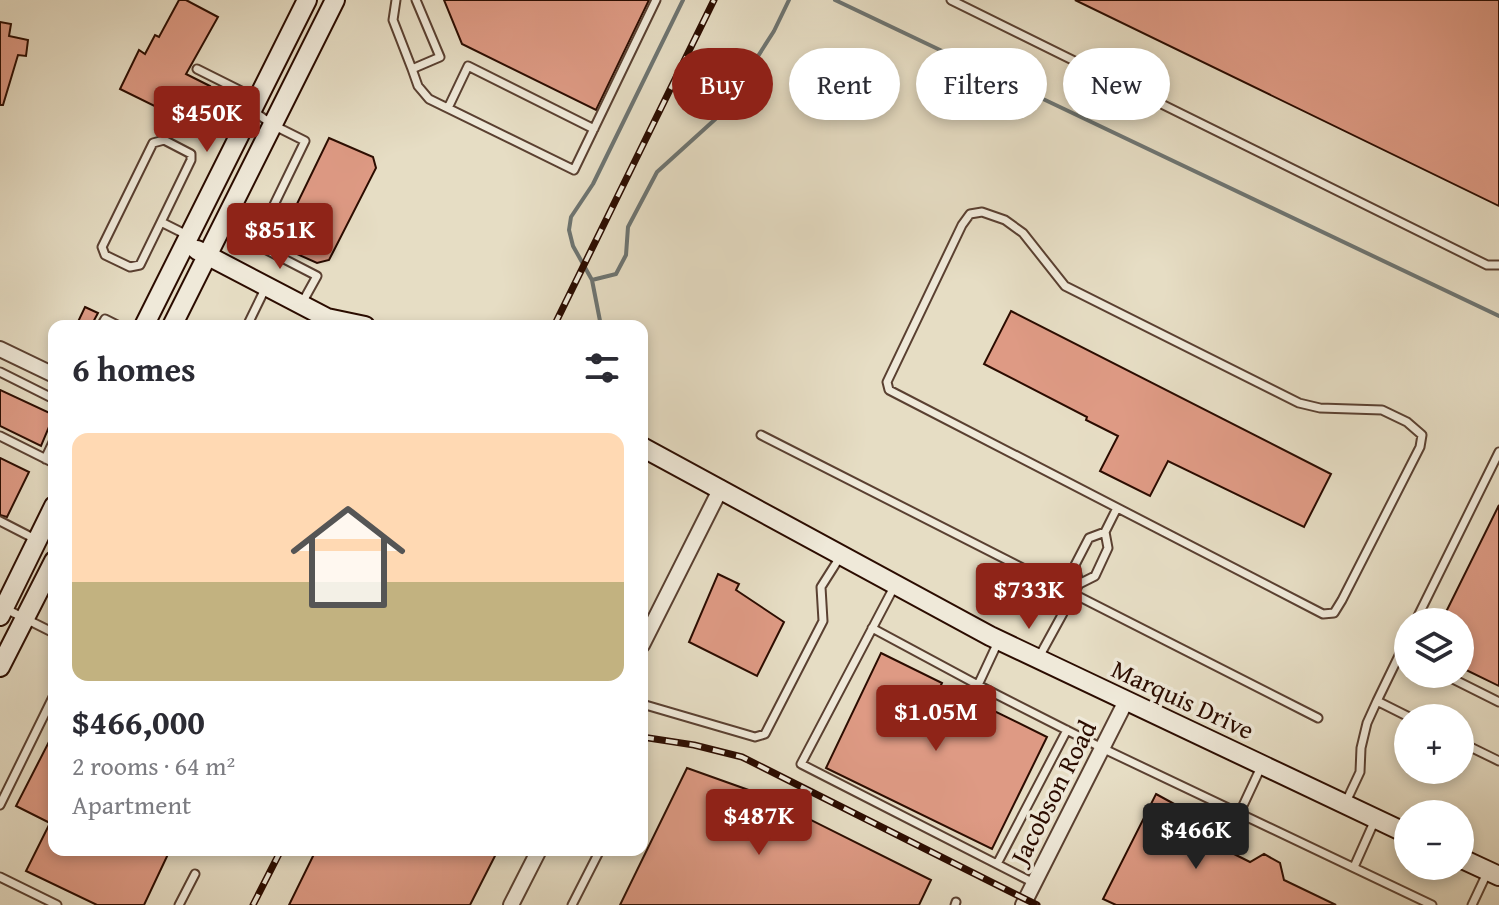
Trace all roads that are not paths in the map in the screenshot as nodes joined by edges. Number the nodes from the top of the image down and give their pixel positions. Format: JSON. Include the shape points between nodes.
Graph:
{"nodes":[{"id":1,"x":307,"y":0,"type":"edge"},
{"id":2,"x":335,"y":0,"type":"edge"},
{"id":3,"x":396,"y":0,"type":"edge"},
{"id":4,"x":416,"y":0,"type":"edge"},
{"id":5,"x":656,"y":0,"type":"edge"},
{"id":6,"x":951,"y":0,"type":"edge"},
{"id":7,"x":197,"y":69,"type":"dead end"},
{"id":8,"x":412,"y":69,"type":"junction"},
{"id":9,"x":448,"y":108,"type":"junction"},
{"id":10,"x":252,"y":110,"type":"junction"},
{"id":11,"x":273,"y":125,"type":"junction"},
{"id":12,"x":594,"y":129,"type":"junction"},
{"id":13,"x":161,"y":222,"type":"junction"},
{"id":14,"x":187,"y":240,"type":"junction"},
{"id":15,"x":207,"y":255,"type":"junction"},
{"id":16,"x":1499,"y":265,"type":"edge"},
{"id":17,"x":266,"y":287,"type":"junction"},
{"id":18,"x":301,"y":305,"type":"junction"},
{"id":19,"x":147,"y":320,"type":"edge"},
{"id":20,"x":175,"y":320,"type":"edge"},
{"id":21,"x":250,"y":320,"type":"edge"},
{"id":22,"x":336,"y":320,"type":"edge"},
{"id":23,"x":0,"y":349,"type":"edge"},
{"id":24,"x":0,"y":372,"type":"edge"},
{"id":25,"x":48,"y":372,"type":"edge"},
{"id":26,"x":48,"y":396,"type":"edge"},
{"id":27,"x":761,"y":435,"type":"dead end"},
{"id":28,"x":0,"y":436,"type":"edge"},
{"id":29,"x":648,"y":450,"type":"edge"},
{"id":30,"x":1499,"y":452,"type":"edge"},
{"id":31,"x":48,"y":453,"type":"edge"},
{"id":32,"x":45,"y":459,"type":"junction"},
{"id":33,"x":48,"y":460,"type":"edge"},
{"id":34,"x":721,"y":488,"type":"junction"},
{"id":35,"x":1117,"y":508,"type":"junction"},
{"id":36,"x":48,"y":518,"type":"edge"},
{"id":37,"x":0,"y":521,"type":"edge"},
{"id":38,"x":1105,"y":532,"type":"junction"},
{"id":39,"x":37,"y":540,"type":"junction"},
{"id":40,"x":842,"y":553,"type":"junction"},
{"id":41,"x":48,"y":573,"type":"edge"},
{"id":42,"x":896,"y":583,"type":"junction"},
{"id":43,"x":1079,"y":584,"type":"junction"},
{"id":44,"x":1074,"y":593,"type":"junction"},
{"id":45,"x":1422,"y":608,"type":"edge"},
{"id":46,"x":1,"y":610,"type":"edge"},
{"id":47,"x":25,"y":618,"type":"junction"},
{"id":48,"x":872,"y":628,"type":"junction"},
{"id":49,"x":48,"y":630,"type":"edge"},
{"id":50,"x":648,"y":633,"type":"edge"},
{"id":51,"x":999,"y":640,"type":"junction"},
{"id":52,"x":1038,"y":659,"type":"junction"},
{"id":53,"x":1394,"y":666,"type":"edge"},
{"id":54,"x":0,"y":667,"type":"edge"},
{"id":55,"x":978,"y":685,"type":"junction"},
{"id":56,"x":1471,"y":688,"type":"edge"},
{"id":57,"x":1126,"y":701,"type":"junction"},
{"id":58,"x":1377,"y":701,"type":"junction"},
{"id":59,"x":1499,"y":702,"type":"edge"},
{"id":60,"x":648,"y":706,"type":"edge"},
{"id":61,"x":48,"y":707,"type":"edge"},
{"id":62,"x":1394,"y":710,"type":"edge"},
{"id":63,"x":1318,"y":718,"type":"dead end"},
{"id":64,"x":1067,"y":730,"type":"junction"},
{"id":65,"x":1102,"y":748,"type":"junction"},
{"id":66,"x":1474,"y":749,"type":"edge"},
{"id":67,"x":1499,"y":761,"type":"edge"},
{"id":68,"x":1262,"y":765,"type":"junction"},
{"id":69,"x":1345,"y":804,"type":"junction"},
{"id":70,"x":0,"y":805,"type":"edge"},
{"id":71,"x":1240,"y":812,"type":"junction"},
{"id":72,"x":1376,"y":818,"type":"junction"},
{"id":73,"x":1394,"y":827,"type":"edge"},
{"id":74,"x":536,"y":856,"type":"edge"},
{"id":75,"x":597,"y":856,"type":"edge"},
{"id":76,"x":997,"y":864,"type":"junction"},
{"id":77,"x":1474,"y":864,"type":"edge"},
{"id":78,"x":1354,"y":867,"type":"junction"},
{"id":79,"x":1493,"y":873,"type":"edge"},
{"id":80,"x":195,"y":874,"type":"dead end"},
{"id":81,"x":0,"y":877,"type":"edge"},
{"id":82,"x":1034,"y":883,"type":"junction"},
{"id":83,"x":57,"y":905,"type":"edge"},
{"id":84,"x":179,"y":905,"type":"edge"},
{"id":85,"x":511,"y":905,"type":"edge"},
{"id":86,"x":572,"y":905,"type":"edge"},
{"id":87,"x":1023,"y":905,"type":"edge"},
{"id":88,"x":1432,"y":905,"type":"edge"},
{"id":89,"x":1472,"y":905,"type":"edge"}],
"edges":[{"from":1,"to":10,"type":"street"},
{"from":2,"to":11,"type":"street"},
{"from":3,"to":8,"type":"lane","via":[[393,20]]},
{"from":4,"to":8,"type":"lane","via":[[440,57]]},
{"from":5,"to":12,"type":"lane"},
{"from":6,"to":16,"type":"lane","via":[[1487,265]]},
{"from":7,"to":10,"type":"lane","via":[[241,91]]},
{"from":8,"to":9,"type":"lane","via":[[429,99]]},
{"from":9,"to":12,"type":"lane","via":[[574,170]]},
{"from":9,"to":12,"type":"lane","via":[[468,66]]},
{"from":10,"to":11,"type":"lane"},
{"from":10,"to":14,"type":"street"},
{"from":11,"to":15,"type":"street"},
{"from":11,"to":18,"type":"lane","via":[[305,141],[255,244],[317,276]]},
{"from":13,"to":13,"type":"lane","via":[[191,160],[191,154],[164,140],[153,143],[102,247],[105,255],[130,267],[140,265]]},
{"from":13,"to":14,"type":"lane"},
{"from":14,"to":15,"type":"street"},
{"from":14,"to":19,"type":"street"},
{"from":15,"to":17,"type":"street"},
{"from":15,"to":20,"type":"street"},
{"from":17,"to":18,"type":"street"},
{"from":17,"to":21,"type":"lane"},
{"from":18,"to":22,"type":"street"},
{"from":23,"to":25,"type":"street"},
{"from":24,"to":26,"type":"lane"},
{"from":27,"to":44,"type":"lane"},
{"from":28,"to":32,"type":"lane"},
{"from":29,"to":34,"type":"street","name":"Marquis Drive"},
{"from":30,"to":45,"type":"lane"},
{"from":31,"to":32,"type":"lane"},
{"from":32,"to":33,"type":"lane"},
{"from":34,"to":40,"type":"street","name":"Marquis Drive"},
{"from":34,"to":50,"type":"street"},
{"from":35,"to":35,"type":"lane","via":[[1323,614],[1334,613],[1422,435],[1382,410],[1299,403],[1065,286],[1023,233],[982,212],[970,214],[887,382],[889,390]]},
{"from":35,"to":38,"type":"lane"},
{"from":36,"to":39,"type":"street"},
{"from":37,"to":39,"type":"lane"},
{"from":38,"to":43,"type":"lane","via":[[1108,548],[1095,576]]},
{"from":38,"to":43,"type":"lane","via":[[1089,538],[1075,565]]},
{"from":39,"to":46,"type":"street"},
{"from":40,"to":42,"type":"street","name":"Marquis Drive"},
{"from":40,"to":60,"type":"lane","via":[[821,587],[823,621],[765,734],[755,737]]},
{"from":41,"to":47,"type":"street"},
{"from":42,"to":48,"type":"lane"},
{"from":42,"to":51,"type":"street","name":"Marquis Drive"},
{"from":43,"to":44,"type":"lane"},
{"from":44,"to":52,"type":"lane"},
{"from":44,"to":63,"type":"lane"},
{"from":46,"to":47,"type":"lane"},
{"from":47,"to":49,"type":"lane"},
{"from":47,"to":54,"type":"street"},
{"from":48,"to":55,"type":"lane"},
{"from":48,"to":76,"type":"lane","via":[[801,764]]},
{"from":51,"to":52,"type":"street","name":"Marquis Drive"},
{"from":51,"to":55,"type":"lane"},
{"from":52,"to":57,"type":"street","name":"Marquis Drive"},
{"from":53,"to":58,"type":"lane"},
{"from":55,"to":64,"type":"lane"},
{"from":56,"to":59,"type":"lane"},
{"from":57,"to":65,"type":"street","name":"Jacobson Road"},
{"from":57,"to":68,"type":"street","name":"Marquis Drive"},
{"from":58,"to":62,"type":"lane"},
{"from":58,"to":69,"type":"lane","via":[[1361,748],[1360,772]]},
{"from":61,"to":70,"type":"lane"},
{"from":64,"to":65,"type":"lane"},
{"from":64,"to":76,"type":"lane"},
{"from":65,"to":71,"type":"lane"},
{"from":65,"to":82,"type":"street","name":"Jacobson Road"},
{"from":66,"to":67,"type":"lane"},
{"from":68,"to":69,"type":"street","name":"Marquis Drive"},
{"from":68,"to":71,"type":"lane"},
{"from":69,"to":72,"type":"street","name":"Marquis Drive"},
{"from":71,"to":78,"type":"lane"},
{"from":72,"to":73,"type":"street","name":"Marquis Drive"},
{"from":72,"to":78,"type":"lane"},
{"from":74,"to":85,"type":"street"},
{"from":75,"to":86,"type":"lane"},
{"from":76,"to":82,"type":"lane"},
{"from":77,"to":79,"type":"street"},
{"from":78,"to":88,"type":"lane"},
{"from":79,"to":89,"type":"lane"},
{"from":80,"to":84,"type":"lane"},
{"from":81,"to":83,"type":"lane"},
{"from":82,"to":87,"type":"street","name":"Jacobson Road"}]}
